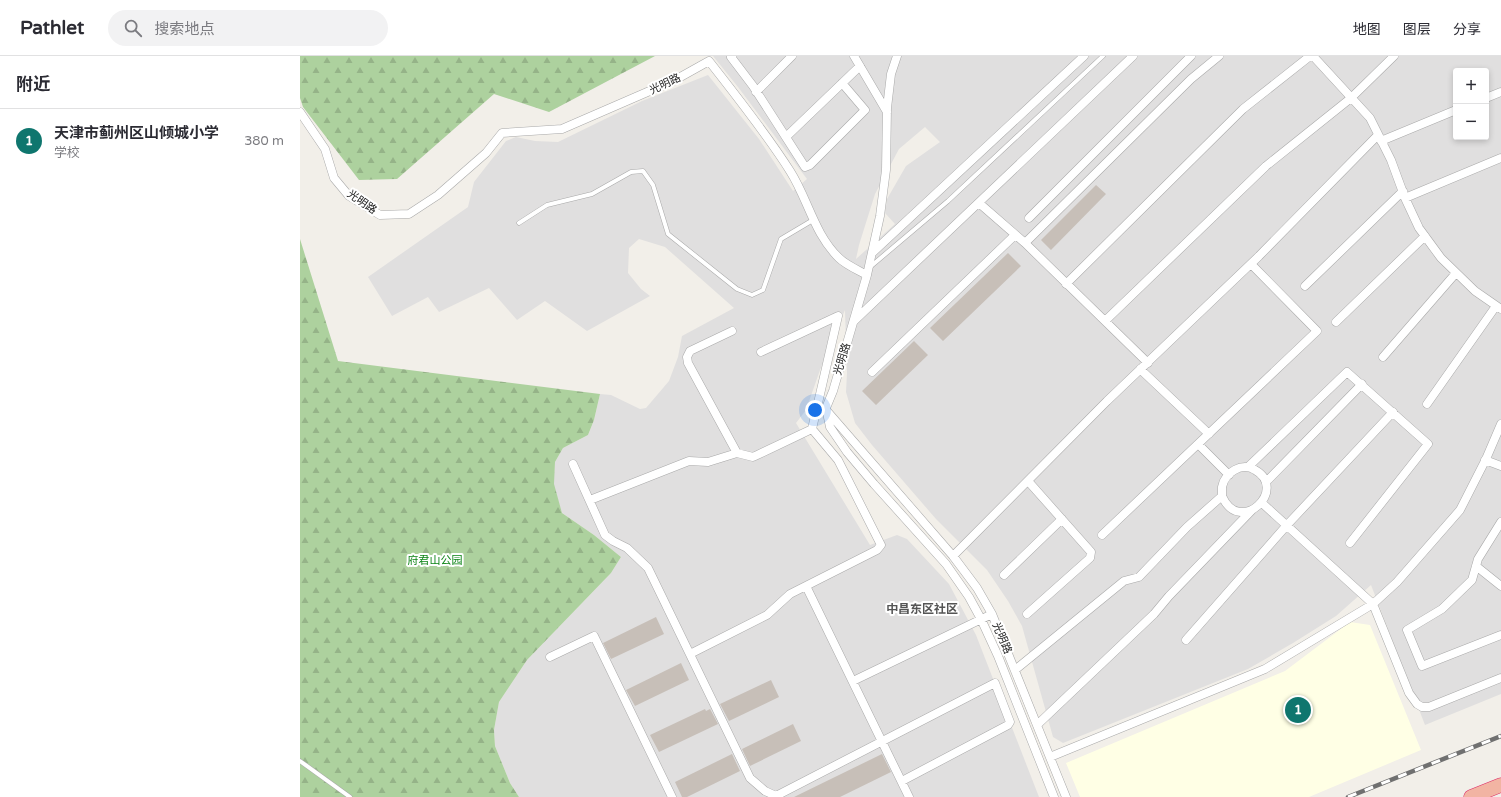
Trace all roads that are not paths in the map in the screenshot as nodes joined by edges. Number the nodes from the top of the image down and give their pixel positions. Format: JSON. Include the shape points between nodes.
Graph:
{"nodes":[{"id":1,"x":732,"y":56,"type":"edge"},
{"id":2,"x":792,"y":56,"type":"edge"},
{"id":3,"x":854,"y":56,"type":"edge"},
{"id":4,"x":897,"y":56,"type":"edge"},
{"id":5,"x":1084,"y":56,"type":"edge"},
{"id":6,"x":1103,"y":56,"type":"edge"},
{"id":7,"x":1133,"y":56,"type":"edge"},
{"id":8,"x":1191,"y":56,"type":"edge"},
{"id":9,"x":1219,"y":56,"type":"edge"},
{"id":10,"x":1311,"y":56,"type":"edge"},
{"id":11,"x":1394,"y":56,"type":"edge"},
{"id":12,"x":860,"y":66,"type":"junction"},
{"id":13,"x":842,"y":83,"type":"junction"},
{"id":14,"x":756,"y":92,"type":"junction"},
{"id":15,"x":1501,"y":92,"type":"edge"},
{"id":16,"x":1489,"y":97,"type":"edge"},
{"id":17,"x":1351,"y":98,"type":"junction"},
{"id":18,"x":1453,"y":111,"type":"edge"},
{"id":19,"x":300,"y":112,"type":"edge"},
{"id":20,"x":887,"y":113,"type":"junction"},
{"id":21,"x":786,"y":137,"type":"junction"},
{"id":22,"x":1380,"y":138,"type":"junction"},
{"id":23,"x":1501,"y":158,"type":"edge"},
{"id":24,"x":1404,"y":194,"type":"junction"},
{"id":25,"x":979,"y":203,"type":"junction"},
{"id":26,"x":1029,"y":218,"type":"dead end"},
{"id":27,"x":813,"y":220,"type":"junction"},
{"id":28,"x":519,"y":223,"type":"dead end"},
{"id":29,"x":1015,"y":235,"type":"junction"},
{"id":30,"x":1425,"y":236,"type":"junction"},
{"id":31,"x":1024,"y":244,"type":"junction"},
{"id":32,"x":872,"y":253,"type":"junction"},
{"id":33,"x":1251,"y":264,"type":"junction"},
{"id":34,"x":868,"y":272,"type":"junction"},
{"id":35,"x":1456,"y":273,"type":"junction"},
{"id":36,"x":1066,"y":284,"type":"junction"},
{"id":37,"x":1305,"y":286,"type":"dead end"},
{"id":38,"x":1499,"y":307,"type":"edge"},
{"id":39,"x":1105,"y":321,"type":"junction"},
{"id":40,"x":854,"y":322,"type":"junction"},
{"id":41,"x":1336,"y":322,"type":"dead end"},
{"id":42,"x":732,"y":330,"type":"dead end"},
{"id":43,"x":762,"y":352,"type":"dead end"},
{"id":44,"x":1383,"y":357,"type":"dead end"},
{"id":45,"x":1148,"y":363,"type":"junction"},
{"id":46,"x":1140,"y":369,"type":"junction"},
{"id":47,"x":872,"y":372,"type":"dead end"},
{"id":48,"x":1362,"y":384,"type":"junction"},
{"id":49,"x":1427,"y":404,"type":"dead end"},
{"id":50,"x":826,"y":408,"type":"junction"},
{"id":51,"x":1393,"y":412,"type":"junction"},
{"id":52,"x":1501,"y":424,"type":"edge"},
{"id":53,"x":812,"y":430,"type":"junction"},
{"id":54,"x":1209,"y":434,"type":"junction"},
{"id":55,"x":1198,"y":444,"type":"junction"},
{"id":56,"x":737,"y":453,"type":"junction"},
{"id":57,"x":1485,"y":460,"type":"junction"},
{"id":58,"x":573,"y":464,"type":"dead end"},
{"id":59,"x":1501,"y":466,"type":"edge"},
{"id":60,"x":1248,"y":467,"type":"junction"},
{"id":61,"x":1229,"y":475,"type":"junction"},
{"id":62,"x":1028,"y":481,"type":"junction"},
{"id":63,"x":1266,"y":482,"type":"junction"},
{"id":64,"x":1222,"y":496,"type":"junction"},
{"id":65,"x":590,"y":500,"type":"junction"},
{"id":66,"x":1262,"y":503,"type":"junction"},
{"id":67,"x":1252,"y":510,"type":"junction"},
{"id":68,"x":1062,"y":519,"type":"junction"},
{"id":69,"x":1501,"y":522,"type":"edge"},
{"id":70,"x":1287,"y":525,"type":"junction"},
{"id":71,"x":1102,"y":534,"type":"dead end"},
{"id":72,"x":1350,"y":543,"type":"dead end"},
{"id":73,"x":953,"y":556,"type":"junction"},
{"id":74,"x":1476,"y":566,"type":"junction"},
{"id":75,"x":1004,"y":575,"type":"dead end"},
{"id":76,"x":806,"y":586,"type":"junction"},
{"id":77,"x":1501,"y":586,"type":"edge"},
{"id":78,"x":1373,"y":604,"type":"junction"},
{"id":79,"x":992,"y":614,"type":"junction"},
{"id":80,"x":1027,"y":614,"type":"dead end"},
{"id":81,"x":981,"y":619,"type":"junction"},
{"id":82,"x":1501,"y":635,"type":"edge"},
{"id":83,"x":1186,"y":640,"type":"dead end"},
{"id":84,"x":690,"y":654,"type":"junction"},
{"id":85,"x":550,"y":657,"type":"dead end"},
{"id":86,"x":1015,"y":670,"type":"junction"},
{"id":87,"x":1501,"y":678,"type":"edge"},
{"id":88,"x":853,"y":682,"type":"junction"},
{"id":89,"x":1037,"y":725,"type":"junction"},
{"id":90,"x":882,"y":740,"type":"junction"},
{"id":91,"x":1050,"y":757,"type":"junction"},
{"id":92,"x":300,"y":761,"type":"edge"},
{"id":93,"x":902,"y":781,"type":"junction"},
{"id":94,"x":1501,"y":785,"type":"edge"},
{"id":95,"x":776,"y":796,"type":"edge"},
{"id":96,"x":350,"y":797,"type":"edge"},
{"id":97,"x":672,"y":797,"type":"edge"},
{"id":98,"x":909,"y":797,"type":"edge"},
{"id":99,"x":1054,"y":797,"type":"edge"},
{"id":100,"x":1066,"y":797,"type":"edge"},
{"id":101,"x":1471,"y":797,"type":"edge"}],
"edges":[{"from":1,"to":14,"type":"street"},
{"from":2,"to":14,"type":"street"},
{"from":3,"to":12,"type":"street"},
{"from":4,"to":20,"type":"street","via":[[890,74]]},
{"from":5,"to":32,"type":"street"},
{"from":6,"to":34,"type":"lane"},
{"from":7,"to":25,"type":"street"},
{"from":8,"to":26,"type":"street"},
{"from":9,"to":31,"type":"street","via":[[1191,79]]},
{"from":10,"to":17,"type":"street"},
{"from":10,"to":36,"type":"street","via":[[1243,109]]},
{"from":11,"to":17,"type":"street"},
{"from":12,"to":13,"type":"street"},
{"from":12,"to":20,"type":"street"},
{"from":13,"to":21,"type":"street"},
{"from":13,"to":21,"type":"street","via":[[865,110],[810,165],[805,167]]},
{"from":14,"to":21,"type":"street"},
{"from":15,"to":16,"type":"street"},
{"from":17,"to":22,"type":"street","via":[[1370,118]]},
{"from":17,"to":39,"type":"street","via":[[1266,166]]},
{"from":18,"to":22,"type":"street"},
{"from":19,"to":27,"type":"street","name":"光明路","via":[[325,149],[334,178],[349,196],[380,215],[409,214],[438,195],[486,152],[502,133],[562,129],[675,80],[709,61],[770,140],[791,172]]},
{"from":20,"to":32,"type":"street","via":[[886,170]]},
{"from":22,"to":24,"type":"street"},
{"from":22,"to":33,"type":"street"},
{"from":23,"to":24,"type":"street"},
{"from":24,"to":30,"type":"street"},
{"from":24,"to":37,"type":"street"},
{"from":25,"to":29,"type":"street"},
{"from":25,"to":40,"type":"street"},
{"from":27,"to":28,"type":"lane","via":[[781,239],[763,290],[752,295],[737,289],[668,234],[653,186],[643,171],[631,172],[592,194],[547,205]]},
{"from":27,"to":34,"type":"street","name":"光明路","via":[[826,243],[839,258]]},
{"from":29,"to":31,"type":"street"},
{"from":29,"to":47,"type":"street"},
{"from":30,"to":35,"type":"street"},
{"from":30,"to":41,"type":"street"},
{"from":31,"to":36,"type":"street"},
{"from":32,"to":34,"type":"street"},
{"from":33,"to":45,"type":"street"},
{"from":33,"to":54,"type":"street","via":[[1317,331]]},
{"from":34,"to":40,"type":"street","name":"光明路"},
{"from":35,"to":38,"type":"street","via":[[1475,292]]},
{"from":35,"to":44,"type":"street"},
{"from":36,"to":39,"type":"street"},
{"from":38,"to":49,"type":"street"},
{"from":39,"to":45,"type":"street"},
{"from":40,"to":50,"type":"street","name":"光明路"},
{"from":42,"to":56,"type":"street","via":[[690,351],[687,357]]},
{"from":43,"to":53,"type":"street","via":[[838,316]]},
{"from":45,"to":46,"type":"street"},
{"from":46,"to":54,"type":"street"},
{"from":46,"to":62,"type":"street"},
{"from":48,"to":51,"type":"street"},
{"from":48,"to":60,"type":"street","via":[[1347,372]]},
{"from":48,"to":63,"type":"street"},
{"from":50,"to":73,"type":"street","name":"光明路"},
{"from":50,"to":81,"type":"street","name":"光明路","via":[[830,427],[847,452],[946,564]]},
{"from":51,"to":70,"type":"street"},
{"from":51,"to":72,"type":"street","via":[[1428,444]]},
{"from":52,"to":57,"type":"street"},
{"from":53,"to":56,"type":"street","via":[[753,457]]},
{"from":53,"to":76,"type":"street","via":[[838,460],[881,544],[877,550]]},
{"from":54,"to":55,"type":"street"},
{"from":55,"to":61,"type":"street"},
{"from":55,"to":71,"type":"street"},
{"from":56,"to":65,"type":"street","via":[[708,462],[689,460]]},
{"from":57,"to":59,"type":"street"},
{"from":57,"to":78,"type":"street","via":[[1460,510],[1397,582]]},
{"from":58,"to":65,"type":"street"},
{"from":60,"to":61,"type":"street","via":[[1239,467]]},
{"from":60,"to":63,"type":"street","via":[[1256,470]]},
{"from":61,"to":64,"type":"street","via":[[1222,487]]},
{"from":62,"to":68,"type":"street"},
{"from":62,"to":73,"type":"street"},
{"from":63,"to":66,"type":"street","via":[[1266,494]]},
{"from":64,"to":67,"type":"street","via":[[1225,503],[1237,512]]},
{"from":64,"to":86,"type":"street","via":[[1187,527],[1139,577],[1124,581]]},
{"from":65,"to":84,"type":"street","via":[[605,535],[626,548],[648,568]]},
{"from":66,"to":67,"type":"street"},
{"from":66,"to":70,"type":"street"},
{"from":67,"to":89,"type":"street","via":[[1154,614]]},
{"from":68,"to":75,"type":"street"},
{"from":68,"to":80,"type":"street","via":[[1091,552],[1090,558]]},
{"from":69,"to":74,"type":"street"},
{"from":70,"to":78,"type":"street"},
{"from":70,"to":83,"type":"street"},
{"from":73,"to":79,"type":"street","name":"光明路","via":[[977,588]]},
{"from":74,"to":77,"type":"street"},
{"from":74,"to":82,"type":"street","via":[[1472,580],[1442,609],[1407,630],[1422,666]]},
{"from":76,"to":84,"type":"street","via":[[790,594],[767,615]]},
{"from":76,"to":88,"type":"street"},
{"from":78,"to":87,"type":"street","via":[[1410,693],[1422,707],[1428,707]]},
{"from":78,"to":91,"type":"street","via":[[1265,669]]},
{"from":79,"to":81,"type":"street"},
{"from":79,"to":86,"type":"street","name":"光明路"},
{"from":81,"to":88,"type":"street"},
{"from":81,"to":99,"type":"street","name":"光明路"},
{"from":84,"to":95,"type":"street","via":[[750,778],[765,791]]},
{"from":85,"to":97,"type":"street","via":[[594,636]]},
{"from":86,"to":89,"type":"street","name":"光明路"},
{"from":88,"to":90,"type":"street"},
{"from":89,"to":91,"type":"street","name":"光明路"},
{"from":90,"to":93,"type":"street"},
{"from":90,"to":93,"type":"street","via":[[994,683],[1010,722],[1008,726]]},
{"from":90,"to":95,"type":"street"},
{"from":91,"to":100,"type":"street","name":"光明路"},
{"from":92,"to":96,"type":"lane"},
{"from":93,"to":98,"type":"street"},
{"from":94,"to":101,"type":"highway"}]}
